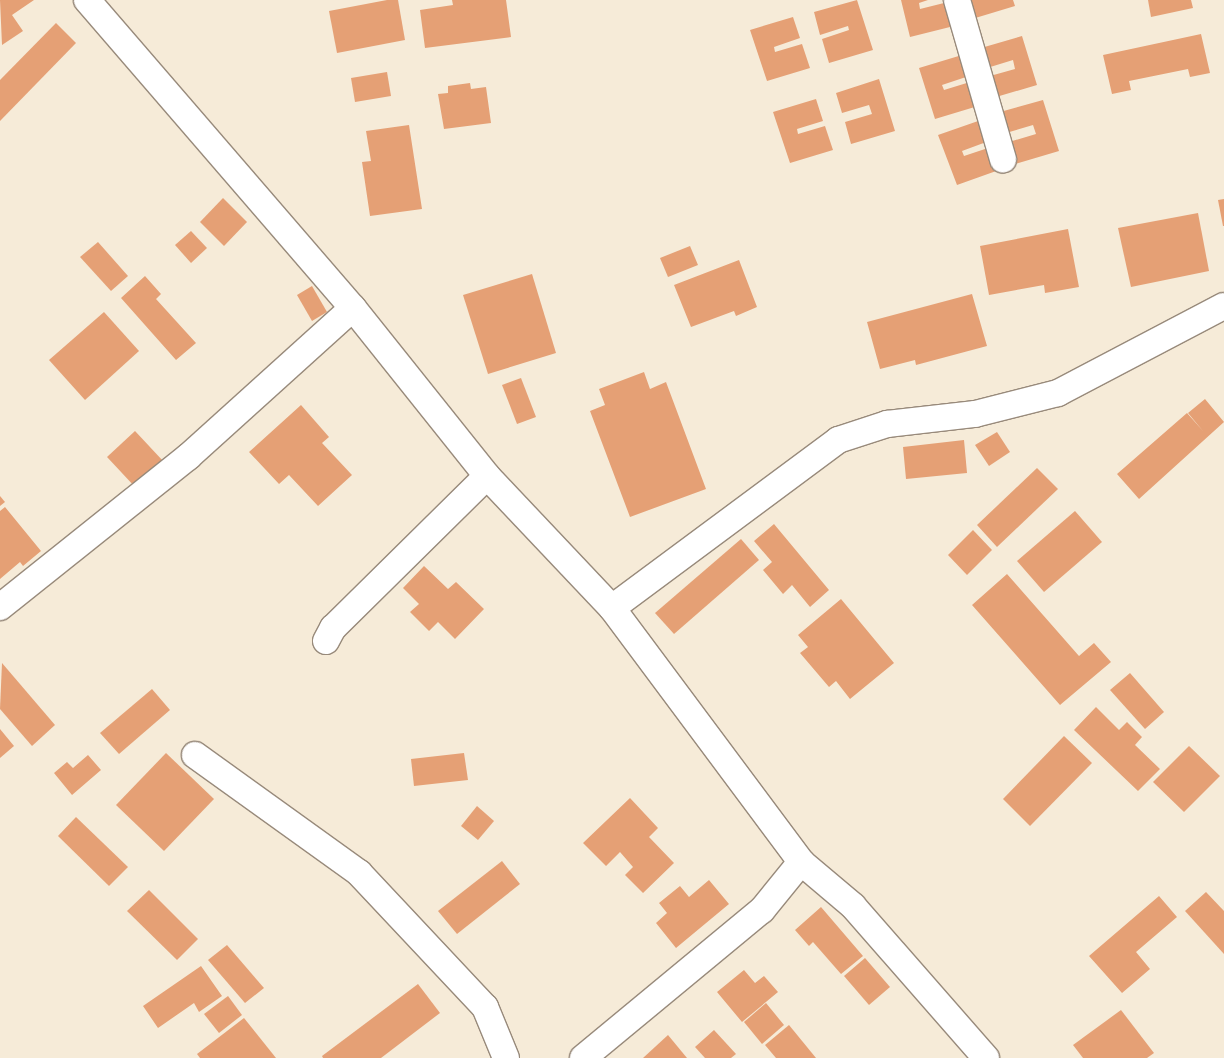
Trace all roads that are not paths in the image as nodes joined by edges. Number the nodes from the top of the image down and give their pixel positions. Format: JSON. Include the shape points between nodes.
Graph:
{"nodes":[{"id":1,"x":87,"y":0,"type":"edge"},
{"id":2,"x":957,"y":0,"type":"edge"},
{"id":3,"x":1003,"y":159,"type":"dead end"},
{"id":4,"x":1224,"y":306,"type":"edge"},
{"id":5,"x":353,"y":308,"type":"junction"},
{"id":6,"x":487,"y":476,"type":"junction"},
{"id":7,"x":0,"y":607,"type":"edge"},
{"id":8,"x":612,"y":608,"type":"junction"},
{"id":9,"x":326,"y":641,"type":"dead end"},
{"id":10,"x":195,"y":755,"type":"dead end"},
{"id":11,"x":801,"y":862,"type":"junction"},
{"id":12,"x":506,"y":1058,"type":"edge"},
{"id":13,"x":584,"y":1058,"type":"edge"},
{"id":14,"x":986,"y":1058,"type":"edge"}],
"edges":[{"from":1,"to":5,"type":"street"},
{"from":2,"to":3,"type":"street"},
{"from":4,"to":8,"type":"street","via":[[1058,393],[975,414],[887,424],[838,440]]},
{"from":5,"to":6,"type":"street"},
{"from":5,"to":7,"type":"street","via":[[196,450]]},
{"from":6,"to":8,"type":"street"},
{"from":6,"to":9,"type":"street","via":[[333,628]]},
{"from":8,"to":11,"type":"street"},
{"from":10,"to":12,"type":"street","via":[[359,873],[485,1007]]},
{"from":11,"to":13,"type":"street","via":[[762,910]]},
{"from":11,"to":14,"type":"street","via":[[853,906]]}]}
